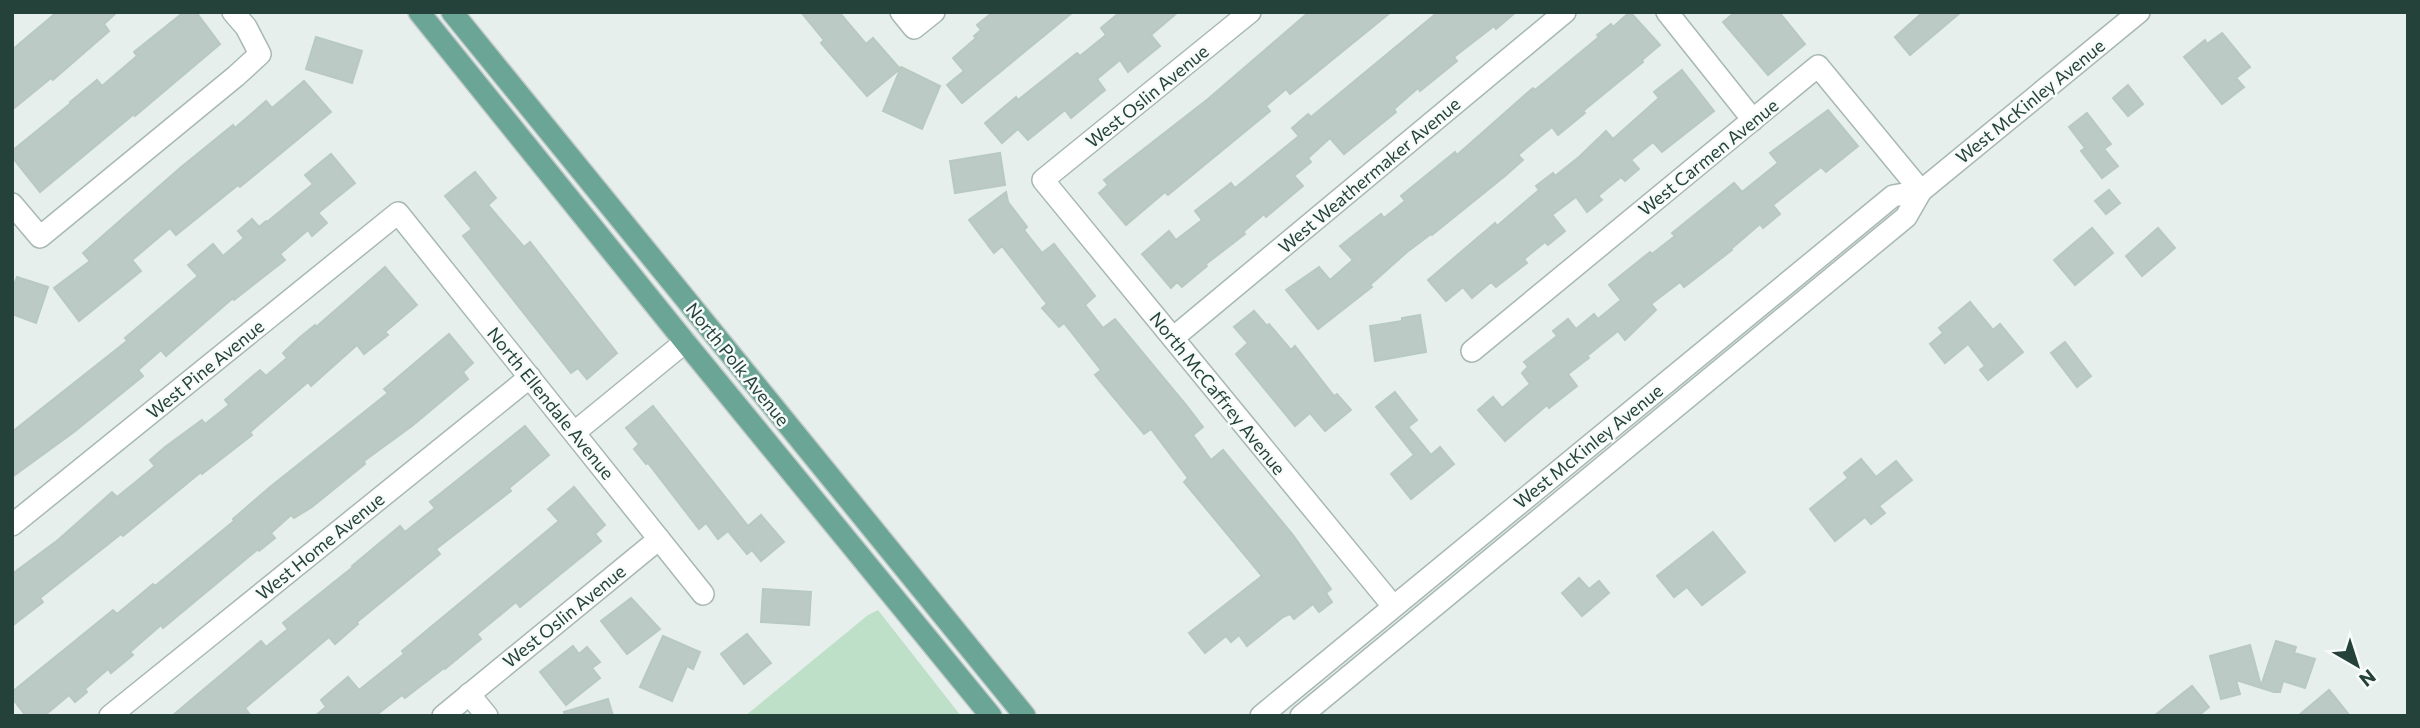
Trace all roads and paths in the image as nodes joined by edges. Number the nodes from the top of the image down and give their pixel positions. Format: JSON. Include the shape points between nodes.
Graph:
{"nodes":[{"id":1,"x":233,"y":12,"type":"edge"},
{"id":2,"x":419,"y":12,"type":"edge"},
{"id":3,"x":934,"y":12,"type":"edge"},
{"id":4,"x":1250,"y":12,"type":"edge"},
{"id":5,"x":1565,"y":12,"type":"edge"},
{"id":6,"x":1667,"y":12,"type":"edge"},
{"id":7,"x":2139,"y":12,"type":"edge"},
{"id":8,"x":458,"y":14,"type":"edge"},
{"id":9,"x":908,"y":20,"type":"edge"},
{"id":10,"x":436,"y":34,"type":"junction"},
{"id":11,"x":1753,"y":120,"type":"junction"},
{"id":12,"x":1043,"y":180,"type":"joint"},
{"id":13,"x":1922,"y":191,"type":"junction"},
{"id":14,"x":12,"y":204,"type":"edge"},
{"id":15,"x":398,"y":213,"type":"joint"},
{"id":16,"x":1173,"y":338,"type":"junction"},
{"id":17,"x":685,"y":342,"type":"junction"},
{"id":18,"x":1472,"y":351,"type":"dead end"},
{"id":19,"x":530,"y":377,"type":"junction"},
{"id":20,"x":575,"y":432,"type":"junction"},
{"id":21,"x":813,"y":455,"type":"junction"},
{"id":22,"x":12,"y":525,"type":"edge"},
{"id":23,"x":659,"y":539,"type":"junction"},
{"id":24,"x":703,"y":594,"type":"dead end"},
{"id":25,"x":1393,"y":606,"type":"junction"},
{"id":26,"x":469,"y":694,"type":"junction"},
{"id":27,"x":1268,"y":714,"type":"edge"},
{"id":28,"x":110,"y":716,"type":"edge"},
{"id":29,"x":443,"y":716,"type":"edge"},
{"id":30,"x":487,"y":716,"type":"edge"},
{"id":31,"x":990,"y":716,"type":"edge"},
{"id":32,"x":1024,"y":716,"type":"edge"},
{"id":33,"x":1301,"y":716,"type":"edge"}],
"edges":[{"from":1,"to":14,"type":"street","via":[[260,54],[236,76],[40,237]]},
{"from":2,"to":10,"type":"main road","name":"North Polk Avenue"},
{"from":3,"to":9,"type":"street"},
{"from":4,"to":12,"type":"street","name":"West Oslin Avenue"},
{"from":5,"to":16,"type":"street","name":"West Weathermaker Avenue"},
{"from":6,"to":11,"type":"street"},
{"from":7,"to":13,"type":"street","name":"West McKinley Avenue"},
{"from":8,"to":10,"type":"street"},
{"from":8,"to":21,"type":"main road","name":"North Polk Avenue"},
{"from":10,"to":17,"type":"main road","name":"North Polk Avenue"},
{"from":11,"to":13,"type":"street","name":"West Carmen Avenue","via":[[1818,66]]},
{"from":11,"to":18,"type":"street","name":"West Carmen Avenue"},
{"from":12,"to":16,"type":"street","name":"North McCaffrey Avenue"},
{"from":13,"to":25,"type":"street","name":"West McKinley Avenue","via":[[1893,196]]},
{"from":13,"to":33,"type":"street","name":"West McKinley Avenue","via":[[1906,217]]},
{"from":15,"to":19,"type":"street","name":"North Ellendale Avenue"},
{"from":15,"to":22,"type":"street","name":"West Pine Avenue"},
{"from":16,"to":25,"type":"street","name":"North McCaffrey Avenue"},
{"from":17,"to":20,"type":"street"},
{"from":17,"to":21,"type":"main road","via":[[711,348],[792,447]]},
{"from":17,"to":31,"type":"main road","name":"North Polk Avenue"},
{"from":19,"to":20,"type":"street","name":"North Ellendale Avenue"},
{"from":19,"to":28,"type":"street","name":"West Home Avenue"},
{"from":20,"to":23,"type":"street","name":"North Ellendale Avenue"},
{"from":21,"to":32,"type":"main road","name":"North Polk Avenue"},
{"from":23,"to":24,"type":"street","name":"North Ellendale Avenue"},
{"from":23,"to":26,"type":"street","name":"West Oslin Avenue"},
{"from":25,"to":27,"type":"street","name":"West McKinley Avenue"},
{"from":26,"to":29,"type":"street","name":"West Oslin Avenue"},
{"from":26,"to":30,"type":"street"}]}
